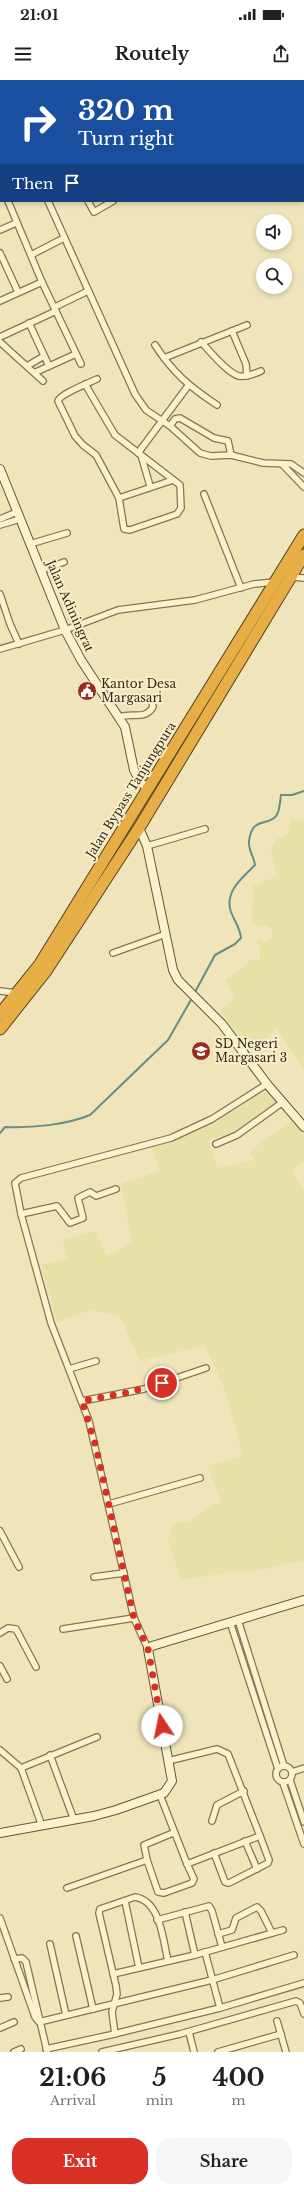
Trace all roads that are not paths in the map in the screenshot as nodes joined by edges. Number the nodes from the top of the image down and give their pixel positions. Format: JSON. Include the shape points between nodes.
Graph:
{"nodes":[{"id":1,"x":8,"y":202,"type":"edge"},
{"id":2,"x":48,"y":202,"type":"edge"},
{"id":3,"x":89,"y":202,"type":"edge"},
{"id":4,"x":111,"y":202,"type":"edge"},
{"id":5,"x":16,"y":223,"type":"junction"},
{"id":6,"x":0,"y":230,"type":"edge"},
{"id":7,"x":64,"y":238,"type":"junction"},
{"id":8,"x":0,"y":253,"type":"edge"},
{"id":9,"x":31,"y":255,"type":"junction"},
{"id":10,"x":2,"y":266,"type":"edge"},
{"id":11,"x":42,"y":282,"type":"junction"},
{"id":12,"x":88,"y":291,"type":"junction"},
{"id":13,"x":18,"y":292,"type":"junction"},
{"id":14,"x":0,"y":301,"type":"edge"},
{"id":15,"x":55,"y":309,"type":"junction"},
{"id":16,"x":29,"y":323,"type":"junction"},
{"id":17,"x":247,"y":325,"type":"dead end"},
{"id":18,"x":232,"y":331,"type":"junction"},
{"id":19,"x":0,"y":337,"type":"edge"},
{"id":20,"x":0,"y":342,"type":"edge"},
{"id":21,"x":201,"y":342,"type":"junction"},
{"id":22,"x":155,"y":345,"type":"dead end"},
{"id":23,"x":76,"y":354,"type":"junction"},
{"id":24,"x":44,"y":356,"type":"junction"},
{"id":25,"x":164,"y":358,"type":"junction"},
{"id":26,"x":81,"y":364,"type":"dead end"},
{"id":27,"x":27,"y":366,"type":"junction"},
{"id":28,"x":49,"y":366,"type":"junction"},
{"id":29,"x":261,"y":371,"type":"dead end"},
{"id":30,"x":36,"y":372,"type":"junction"},
{"id":31,"x":247,"y":376,"type":"junction"},
{"id":32,"x":97,"y":379,"type":"dead end"},
{"id":33,"x":43,"y":381,"type":"dead end"},
{"id":34,"x":86,"y":384,"type":"junction"},
{"id":35,"x":188,"y":386,"type":"junction"},
{"id":36,"x":217,"y":405,"type":"dead end"},
{"id":37,"x":163,"y":421,"type":"junction"},
{"id":38,"x":170,"y":426,"type":"junction"},
{"id":39,"x":140,"y":454,"type":"junction"},
{"id":40,"x":231,"y":455,"type":"junction"},
{"id":41,"x":282,"y":463,"type":"junction"},
{"id":42,"x":0,"y":470,"type":"edge"},
{"id":43,"x":304,"y":473,"type":"edge"},
{"id":44,"x":173,"y":480,"type":"junction"},
{"id":45,"x":150,"y":486,"type":"junction"},
{"id":46,"x":304,"y":487,"type":"edge"},
{"id":47,"x":204,"y":494,"type":"dead end"},
{"id":48,"x":119,"y":498,"type":"junction"},
{"id":49,"x":18,"y":516,"type":"junction"},
{"id":50,"x":0,"y":519,"type":"edge"},
{"id":51,"x":0,"y":525,"type":"edge"},
{"id":52,"x":67,"y":533,"type":"dead end"},
{"id":53,"x":304,"y":535,"type":"edge"},
{"id":54,"x":30,"y":544,"type":"junction"},
{"id":55,"x":304,"y":555,"type":"edge"},
{"id":56,"x":64,"y":562,"type":"dead end"},
{"id":57,"x":40,"y":571,"type":"junction"},
{"id":58,"x":291,"y":577,"type":"junction"},
{"id":59,"x":304,"y":578,"type":"edge"},
{"id":60,"x":276,"y":582,"type":"junction"},
{"id":61,"x":242,"y":588,"type":"junction"},
{"id":62,"x":0,"y":594,"type":"edge"},
{"id":63,"x":65,"y":630,"type":"junction"},
{"id":64,"x":19,"y":644,"type":"junction"},
{"id":65,"x":0,"y":649,"type":"edge"},
{"id":66,"x":152,"y":701,"type":"dead end"},
{"id":67,"x":120,"y":717,"type":"junction"},
{"id":68,"x":148,"y":788,"type":"junction"},
{"id":69,"x":139,"y":828,"type":"junction"},
{"id":70,"x":205,"y":829,"type":"dead end"},
{"id":71,"x":147,"y":846,"type":"junction"},
{"id":72,"x":166,"y":934,"type":"junction"},
{"id":73,"x":113,"y":953,"type":"dead end"},
{"id":74,"x":0,"y":991,"type":"edge"},
{"id":75,"x":17,"y":993,"type":"junction"},
{"id":76,"x":0,"y":1014,"type":"edge"},
{"id":77,"x":0,"y":1029,"type":"edge"},
{"id":78,"x":267,"y":1084,"type":"junction"},
{"id":79,"x":283,"y":1102,"type":"junction"},
{"id":80,"x":304,"y":1127,"type":"edge"},
{"id":81,"x":216,"y":1144,"type":"dead end"},
{"id":82,"x":116,"y":1189,"type":"dead end"},
{"id":83,"x":21,"y":1214,"type":"junction"},
{"id":84,"x":96,"y":1361,"type":"dead end"},
{"id":85,"x":206,"y":1368,"type":"dead end"},
{"id":86,"x":69,"y":1369,"type":"junction"},
{"id":87,"x":82,"y":1401,"type":"junction"},
{"id":88,"x":200,"y":1478,"type":"dead end"},
{"id":89,"x":109,"y":1504,"type":"junction"},
{"id":90,"x":0,"y":1531,"type":"edge"},
{"id":91,"x":19,"y":1567,"type":"dead end"},
{"id":92,"x":124,"y":1573,"type":"junction"},
{"id":93,"x":94,"y":1577,"type":"dead end"},
{"id":94,"x":304,"y":1600,"type":"edge"},
{"id":95,"x":134,"y":1618,"type":"junction"},
{"id":96,"x":234,"y":1621,"type":"junction"},
{"id":97,"x":63,"y":1629,"type":"dead end"},
{"id":98,"x":0,"y":1633,"type":"edge"},
{"id":99,"x":148,"y":1649,"type":"junction"},
{"id":100,"x":0,"y":1666,"type":"edge"},
{"id":101,"x":36,"y":1667,"type":"dead end"},
{"id":102,"x":7,"y":1679,"type":"dead end"},
{"id":103,"x":97,"y":1737,"type":"dead end"},
{"id":104,"x":0,"y":1750,"type":"edge"},
{"id":105,"x":50,"y":1755,"type":"junction"},
{"id":106,"x":168,"y":1761,"type":"junction"},
{"id":107,"x":281,"y":1767,"type":"junction"},
{"id":108,"x":21,"y":1768,"type":"junction"},
{"id":109,"x":304,"y":1768,"type":"edge"},
{"id":110,"x":292,"y":1772,"type":"junction"},
{"id":111,"x":290,"y":1780,"type":"junction"},
{"id":112,"x":283,"y":1783,"type":"junction"},
{"id":113,"x":244,"y":1791,"type":"junction"},
{"id":114,"x":160,"y":1795,"type":"junction"},
{"id":115,"x":74,"y":1820,"type":"junction"},
{"id":116,"x":212,"y":1821,"type":"dead end"},
{"id":117,"x":304,"y":1822,"type":"edge"},
{"id":118,"x":42,"y":1826,"type":"junction"},
{"id":119,"x":0,"y":1833,"type":"edge"},
{"id":120,"x":173,"y":1833,"type":"junction"},
{"id":121,"x":260,"y":1836,"type":"junction"},
{"id":122,"x":245,"y":1841,"type":"junction"},
{"id":123,"x":304,"y":1844,"type":"edge"},
{"id":124,"x":214,"y":1853,"type":"junction"},
{"id":125,"x":147,"y":1860,"type":"junction"},
{"id":126,"x":187,"y":1864,"type":"junction"},
{"id":127,"x":257,"y":1869,"type":"junction"},
{"id":128,"x":66,"y":1888,"type":"dead end"},
{"id":129,"x":125,"y":1901,"type":"junction"},
{"id":130,"x":185,"y":1912,"type":"junction"},
{"id":131,"x":0,"y":1918,"type":"edge"},
{"id":132,"x":158,"y":1920,"type":"junction"},
{"id":133,"x":283,"y":1930,"type":"dead end"},
{"id":134,"x":272,"y":1933,"type":"junction"},
{"id":135,"x":218,"y":1934,"type":"junction"},
{"id":136,"x":76,"y":1936,"type":"dead end"},
{"id":137,"x":50,"y":1944,"type":"dead end"},
{"id":138,"x":222,"y":1947,"type":"junction"},
{"id":139,"x":205,"y":1952,"type":"junction"},
{"id":140,"x":195,"y":1955,"type":"junction"},
{"id":141,"x":294,"y":1955,"type":"dead end"},
{"id":142,"x":14,"y":1959,"type":"junction"},
{"id":143,"x":168,"y":1962,"type":"junction"},
{"id":144,"x":140,"y":1968,"type":"junction"},
{"id":145,"x":113,"y":1974,"type":"junction"},
{"id":146,"x":212,"y":1980,"type":"junction"},
{"id":147,"x":304,"y":1983,"type":"edge"},
{"id":148,"x":8,"y":1997,"type":"dead end"},
{"id":149,"x":0,"y":1998,"type":"edge"},
{"id":150,"x":114,"y":2003,"type":"junction"},
{"id":151,"x":220,"y":2008,"type":"junction"},
{"id":152,"x":93,"y":2009,"type":"junction"},
{"id":153,"x":304,"y":2014,"type":"edge"},
{"id":154,"x":66,"y":2015,"type":"junction"},
{"id":155,"x":277,"y":2021,"type":"dead end"},
{"id":156,"x":14,"y":2022,"type":"dead end"},
{"id":157,"x":39,"y":2022,"type":"junction"},
{"id":158,"x":0,"y":2028,"type":"edge"},
{"id":159,"x":189,"y":2032,"type":"junction"},
{"id":160,"x":115,"y":2034,"type":"junction"},
{"id":161,"x":281,"y":2034,"type":"junction"},
{"id":162,"x":21,"y":2049,"type":"dead end"},
{"id":163,"x":47,"y":2050,"type":"edge"},
{"id":164,"x":14,"y":2052,"type":"edge"},
{"id":165,"x":102,"y":2052,"type":"edge"},
{"id":166,"x":194,"y":2052,"type":"edge"},
{"id":167,"x":218,"y":2052,"type":"edge"},
{"id":168,"x":286,"y":2052,"type":"edge"}],
"edges":[{"from":1,"to":5,"type":"street"},
{"from":2,"to":7,"type":"street"},
{"from":3,"to":4,"type":"street","via":[[94,212]]},
{"from":5,"to":6,"type":"street"},
{"from":5,"to":9,"type":"street"},
{"from":7,"to":9,"type":"street"},
{"from":7,"to":12,"type":"street"},
{"from":8,"to":10,"type":"street"},
{"from":9,"to":11,"type":"street"},
{"from":10,"to":13,"type":"street"},
{"from":11,"to":13,"type":"street"},
{"from":11,"to":15,"type":"street"},
{"from":12,"to":15,"type":"street"},
{"from":12,"to":37,"type":"street","via":[[134,394],[146,410]]},
{"from":13,"to":14,"type":"street"},
{"from":15,"to":16,"type":"street"},
{"from":15,"to":23,"type":"street"},
{"from":16,"to":19,"type":"street"},
{"from":16,"to":24,"type":"street"},
{"from":17,"to":18,"type":"street"},
{"from":18,"to":21,"type":"street"},
{"from":18,"to":31,"type":"street","via":[[246,364]]},
{"from":20,"to":27,"type":"street"},
{"from":21,"to":25,"type":"street"},
{"from":21,"to":31,"type":"street","via":[[236,375]]},
{"from":22,"to":25,"type":"street"},
{"from":23,"to":26,"type":"street"},
{"from":23,"to":28,"type":"street"},
{"from":24,"to":27,"type":"street"},
{"from":24,"to":28,"type":"street"},
{"from":25,"to":35,"type":"street"},
{"from":27,"to":30,"type":"street"},
{"from":28,"to":30,"type":"street"},
{"from":29,"to":31,"type":"street"},
{"from":30,"to":33,"type":"street"},
{"from":32,"to":34,"type":"street"},
{"from":34,"to":39,"type":"street","via":[[110,429]]},
{"from":34,"to":48,"type":"street","via":[[61,396],[58,401],[75,436],[96,455]]},
{"from":35,"to":36,"type":"street"},
{"from":35,"to":37,"type":"street"},
{"from":37,"to":38,"type":"street"},
{"from":37,"to":39,"type":"street"},
{"from":38,"to":40,"type":"street","via":[[200,452],[211,456]]},
{"from":38,"to":40,"type":"street","via":[[175,419],[180,418],[214,438],[228,441]]},
{"from":39,"to":44,"type":"street"},
{"from":39,"to":45,"type":"street"},
{"from":40,"to":41,"type":"street","via":[[263,463]]},
{"from":41,"to":43,"type":"street","via":[[291,464]]},
{"from":41,"to":46,"type":"street"},
{"from":42,"to":49,"type":"street","name":"Jalan Adiningrat"},
{"from":44,"to":45,"type":"street"},
{"from":44,"to":48,"type":"street","via":[[181,488],[179,512],[130,530],[124,529]]},
{"from":45,"to":48,"type":"street"},
{"from":47,"to":61,"type":"street"},
{"from":49,"to":50,"type":"street"},
{"from":49,"to":51,"type":"street"},
{"from":49,"to":54,"type":"street","name":"Jalan Adiningrat"},
{"from":52,"to":54,"type":"street"},
{"from":53,"to":60,"type":"highway","name":"Jalan Bypass Tanjungpura"},
{"from":54,"to":57,"type":"street","name":"Jalan Adiningrat"},
{"from":55,"to":58,"type":"highway","name":"Jalan Bypass Tanjungpura"},
{"from":56,"to":57,"type":"street"},
{"from":57,"to":63,"type":"street","name":"Jalan Adiningrat"},
{"from":58,"to":59,"type":"street"},
{"from":58,"to":69,"type":"highway","name":"Jalan Bypass Tanjungpura"},
{"from":60,"to":61,"type":"street"},
{"from":60,"to":68,"type":"highway","name":"Jalan Bypass Tanjungpura"},
{"from":61,"to":63,"type":"street","via":[[196,600],[118,610]]},
{"from":62,"to":64,"type":"street"},
{"from":63,"to":64,"type":"street"},
{"from":63,"to":67,"type":"street","name":"Jalan Adiningrat","via":[[81,660]]},
{"from":64,"to":65,"type":"street"},
{"from":66,"to":67,"type":"street","via":[[153,707],[147,714],[142,716],[129,713]]},
{"from":67,"to":68,"type":"street","name":"Jalan Adiningrat","via":[[128,736],[134,770],[141,783]]},
{"from":68,"to":75,"type":"highway","name":"Jalan Bypass Tanjungpura","via":[[40,964]]},
{"from":69,"to":71,"type":"street"},
{"from":69,"to":77,"type":"highway","name":"Jalan Bypass Tanjungpura","via":[[46,971]]},
{"from":70,"to":71,"type":"street"},
{"from":71,"to":72,"type":"street"},
{"from":72,"to":73,"type":"street"},
{"from":72,"to":78,"type":"street","via":[[173,970],[178,980],[222,1024]]},
{"from":74,"to":75,"type":"street"},
{"from":75,"to":76,"type":"highway","name":"Jalan Bypass Tanjungpura"},
{"from":78,"to":79,"type":"street"},
{"from":78,"to":83,"type":"street","via":[[212,1119],[171,1138],[18,1179],[15,1183]]},
{"from":79,"to":80,"type":"street"},
{"from":79,"to":81,"type":"street","via":[[237,1135]]},
{"from":82,"to":83,"type":"street","via":[[96,1196],[90,1192],[78,1198],[83,1218],[73,1223],[70,1223],[56,1206]]},
{"from":83,"to":86,"type":"street","via":[[51,1323]]},
{"from":84,"to":86,"type":"street"},
{"from":85,"to":87,"type":"street","via":[[144,1389]]},
{"from":86,"to":87,"type":"street"},
{"from":87,"to":89,"type":"street"},
{"from":88,"to":89,"type":"street"},
{"from":89,"to":92,"type":"street"},
{"from":90,"to":91,"type":"street"},
{"from":92,"to":93,"type":"street"},
{"from":92,"to":95,"type":"street"},
{"from":94,"to":96,"type":"street"},
{"from":95,"to":97,"type":"street"},
{"from":95,"to":99,"type":"street"},
{"from":96,"to":99,"type":"street"},
{"from":96,"to":107,"type":"street"},
{"from":98,"to":101,"type":"street","via":[[8,1628],[16,1629]]},
{"from":99,"to":106,"type":"street"},
{"from":100,"to":102,"type":"street"},
{"from":103,"to":105,"type":"street"},
{"from":104,"to":108,"type":"street"},
{"from":105,"to":108,"type":"street"},
{"from":105,"to":115,"type":"street"},
{"from":106,"to":113,"type":"street","via":[[222,1749],[231,1758]]},
{"from":106,"to":114,"type":"street","via":[[171,1783]]},
{"from":107,"to":110,"type":"street","via":[[289,1768]]},
{"from":107,"to":112,"type":"street","via":[[276,1777]]},
{"from":108,"to":118,"type":"street"},
{"from":109,"to":110,"type":"street"},
{"from":110,"to":111,"type":"street"},
{"from":111,"to":112,"type":"street"},
{"from":111,"to":117,"type":"street"},
{"from":112,"to":123,"type":"street"},
{"from":113,"to":116,"type":"street","via":[[218,1805]]},
{"from":113,"to":121,"type":"street"},
{"from":114,"to":115,"type":"street","via":[[116,1810]]},
{"from":114,"to":120,"type":"street"},
{"from":115,"to":118,"type":"street"},
{"from":118,"to":119,"type":"street"},
{"from":120,"to":125,"type":"street","via":[[145,1843]]},
{"from":120,"to":126,"type":"street"},
{"from":121,"to":122,"type":"street"},
{"from":121,"to":127,"type":"street","via":[[269,1860]]},
{"from":122,"to":124,"type":"street"},
{"from":122,"to":127,"type":"street"},
{"from":124,"to":126,"type":"street"},
{"from":124,"to":127,"type":"street","via":[[227,1883]]},
{"from":125,"to":126,"type":"street","via":[[158,1890],[162,1894],[194,1882]]},
{"from":125,"to":128,"type":"street"},
{"from":129,"to":132,"type":"street","via":[[139,1897],[154,1908]]},
{"from":129,"to":144,"type":"street"},
{"from":129,"to":145,"type":"street","via":[[102,1908],[99,1912]]},
{"from":130,"to":132,"type":"street"},
{"from":130,"to":135,"type":"street","via":[[210,1907]]},
{"from":130,"to":140,"type":"street"},
{"from":131,"to":142,"type":"street"},
{"from":132,"to":143,"type":"street"},
{"from":133,"to":134,"type":"street"},
{"from":134,"to":135,"type":"street","via":[[257,1907],[236,1918],[232,1930]]},
{"from":134,"to":138,"type":"street"},
{"from":135,"to":138,"type":"street"},
{"from":136,"to":152,"type":"street"},
{"from":137,"to":154,"type":"street"},
{"from":138,"to":139,"type":"street"},
{"from":139,"to":140,"type":"street"},
{"from":139,"to":146,"type":"street"},
{"from":140,"to":143,"type":"street"},
{"from":141,"to":146,"type":"street"},
{"from":142,"to":157,"type":"street"},
{"from":142,"to":157,"type":"street","via":[[25,1960]]},
{"from":143,"to":144,"type":"street"},
{"from":144,"to":145,"type":"street"},
{"from":145,"to":150,"type":"street","via":[[117,1994]]},
{"from":146,"to":150,"type":"street"},
{"from":146,"to":151,"type":"street"},
{"from":147,"to":151,"type":"street"},
{"from":148,"to":149,"type":"street"},
{"from":150,"to":152,"type":"street"},
{"from":150,"to":160,"type":"street","via":[[112,2012]]},
{"from":151,"to":160,"type":"street"},
{"from":152,"to":154,"type":"street"},
{"from":153,"to":159,"type":"street","via":[[300,2003],[296,2001]]},
{"from":154,"to":157,"type":"street"},
{"from":155,"to":161,"type":"street"},
{"from":156,"to":158,"type":"street"},
{"from":157,"to":163,"type":"street"},
{"from":159,"to":165,"type":"street"},
{"from":159,"to":166,"type":"street"},
{"from":160,"to":163,"type":"street"},
{"from":161,"to":167,"type":"street"},
{"from":161,"to":168,"type":"street"},
{"from":162,"to":164,"type":"street"}]}
